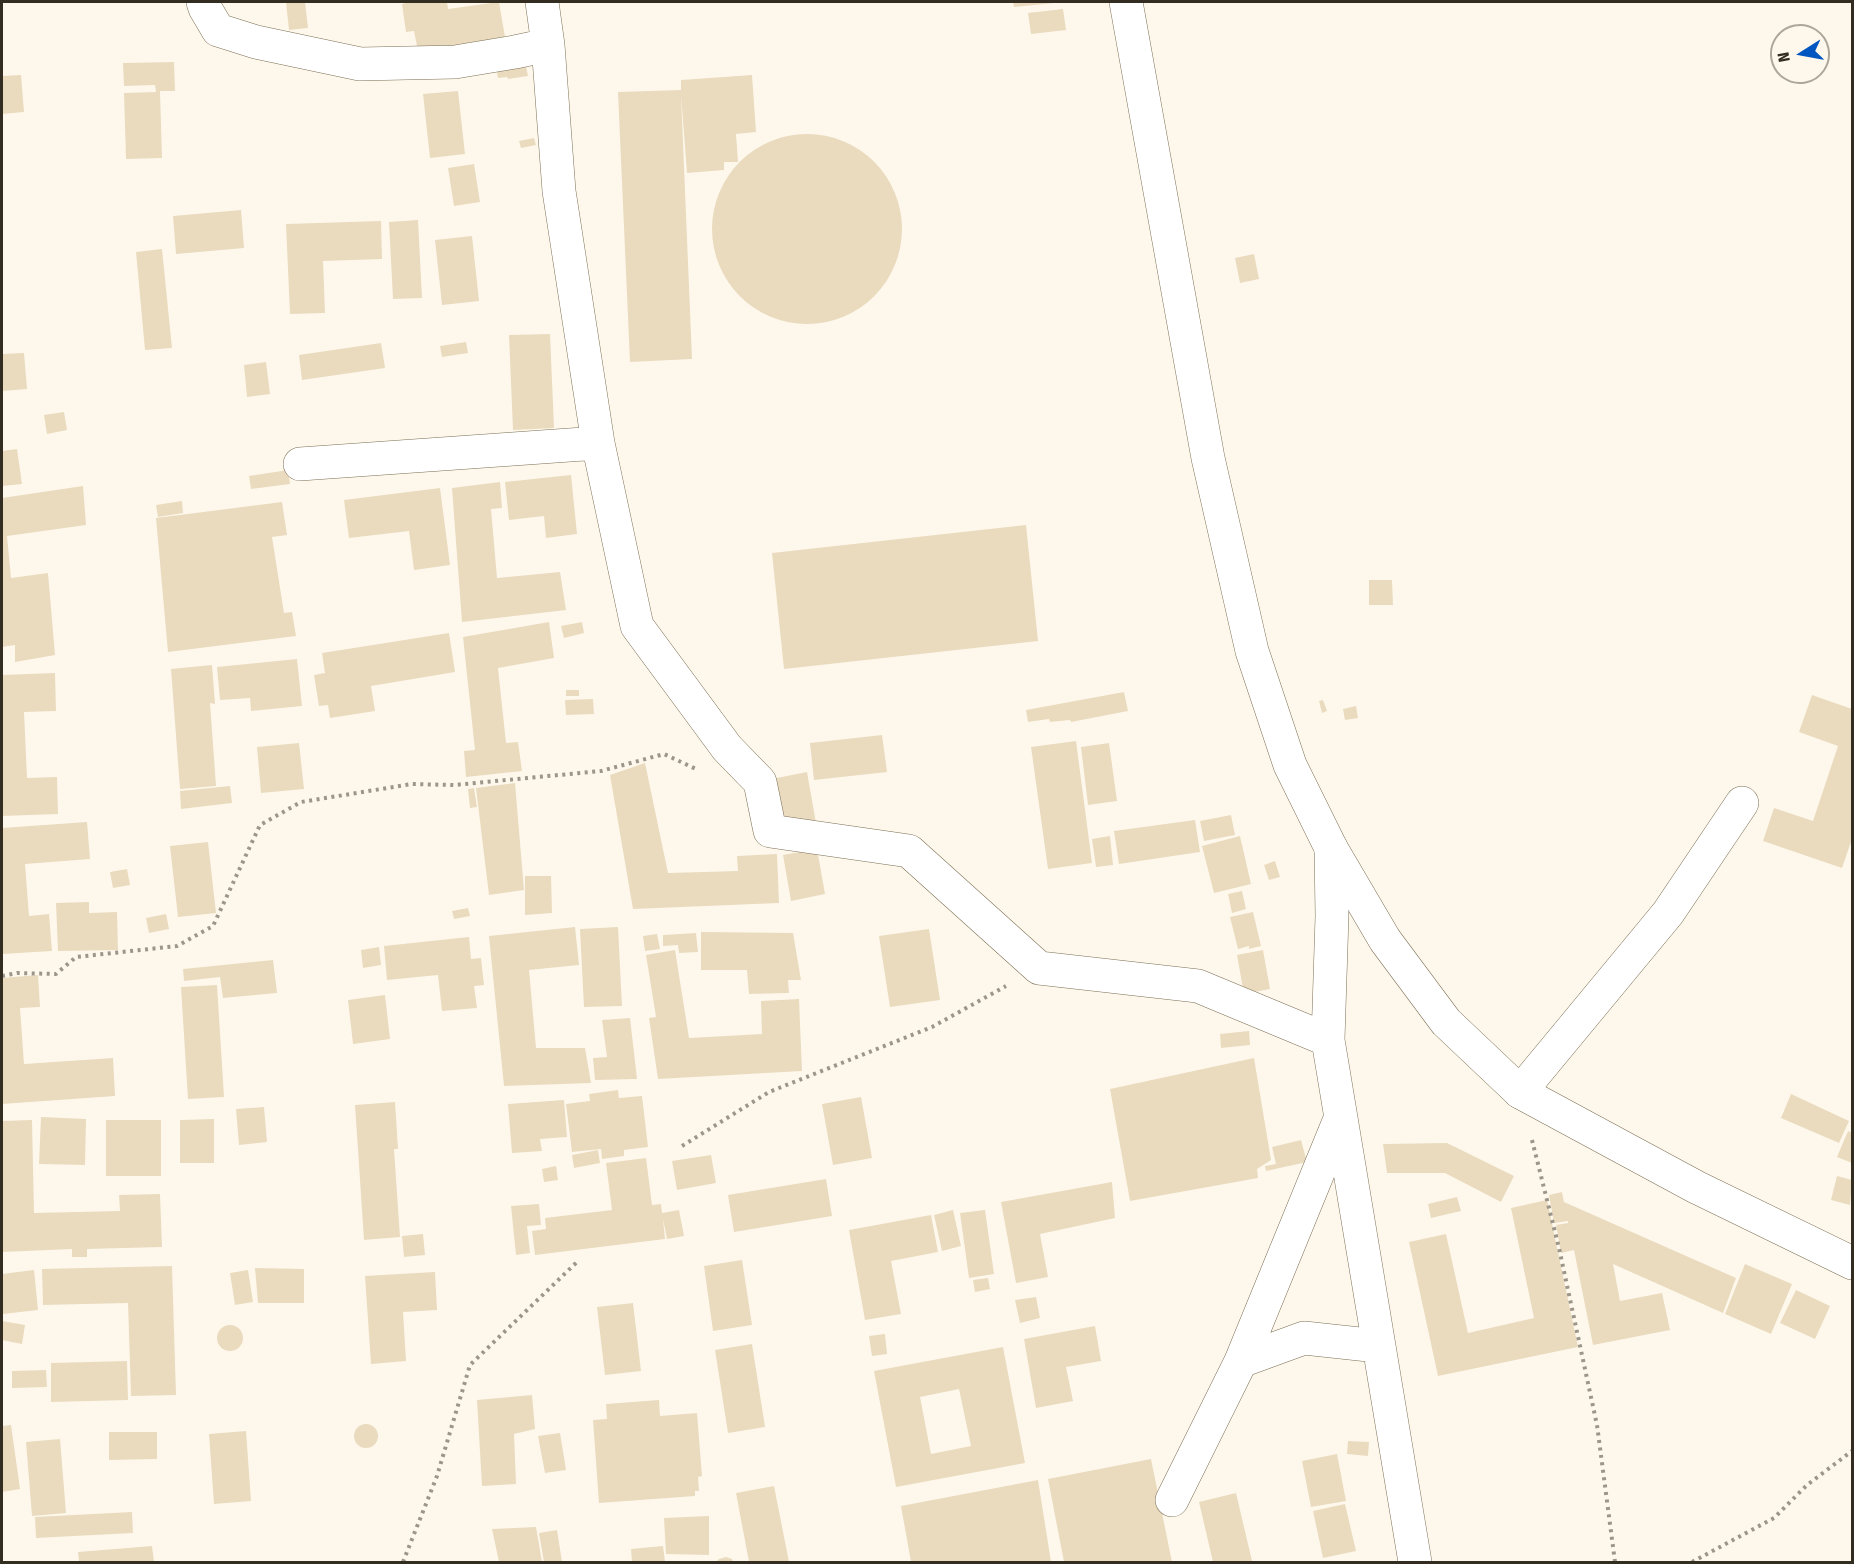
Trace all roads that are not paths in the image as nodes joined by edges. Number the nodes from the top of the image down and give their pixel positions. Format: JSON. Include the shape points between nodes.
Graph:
{"nodes":[{"id":1,"x":203,"y":2,"type":"edge"},
{"id":2,"x":542,"y":2,"type":"edge"},
{"id":3,"x":1126,"y":2,"type":"edge"},
{"id":4,"x":548,"y":45,"type":"junction"},
{"id":5,"x":598,"y":443,"type":"junction"},
{"id":6,"x":300,"y":464,"type":"dead end"},
{"id":7,"x":1742,"y":803,"type":"dead end"},
{"id":8,"x":1331,"y":848,"type":"junction"},
{"id":9,"x":1328,"y":1040,"type":"junction"},
{"id":10,"x":1520,"y":1092,"type":"junction"},
{"id":11,"x":1340,"y":1119,"type":"junction"},
{"id":12,"x":1852,"y":1263,"type":"edge"},
{"id":13,"x":1378,"y":1346,"type":"junction"},
{"id":14,"x":1241,"y":1361,"type":"junction"},
{"id":15,"x":1172,"y":1500,"type":"dead end"},
{"id":16,"x":1415,"y":1563,"type":"edge"}],
"edges":[{"from":1,"to":4,"type":"main road","via":[[218,30],[360,64],[455,62]]},
{"from":2,"to":4,"type":"main road"},
{"from":3,"to":8,"type":"main road","via":[[1208,458],[1252,651],[1290,765]]},
{"from":4,"to":5,"type":"main road","via":[[559,191]]},
{"from":5,"to":6,"type":"main road"},
{"from":5,"to":9,"type":"main road","via":[[637,626],[727,748],[760,782],[771,831],[909,851],[1039,968],[1198,986]]},
{"from":7,"to":10,"type":"main road","via":[[1668,913]]},
{"from":8,"to":9,"type":"main road"},
{"from":8,"to":10,"type":"main road","via":[[1385,940],[1446,1022]]},
{"from":9,"to":11,"type":"main road"},
{"from":10,"to":12,"type":"main road","via":[[1696,1187]]},
{"from":11,"to":13,"type":"main road"},
{"from":11,"to":14,"type":"main road"},
{"from":13,"to":14,"type":"main road","via":[[1304,1338]]},
{"from":13,"to":16,"type":"main road"},
{"from":14,"to":15,"type":"main road"}]}
